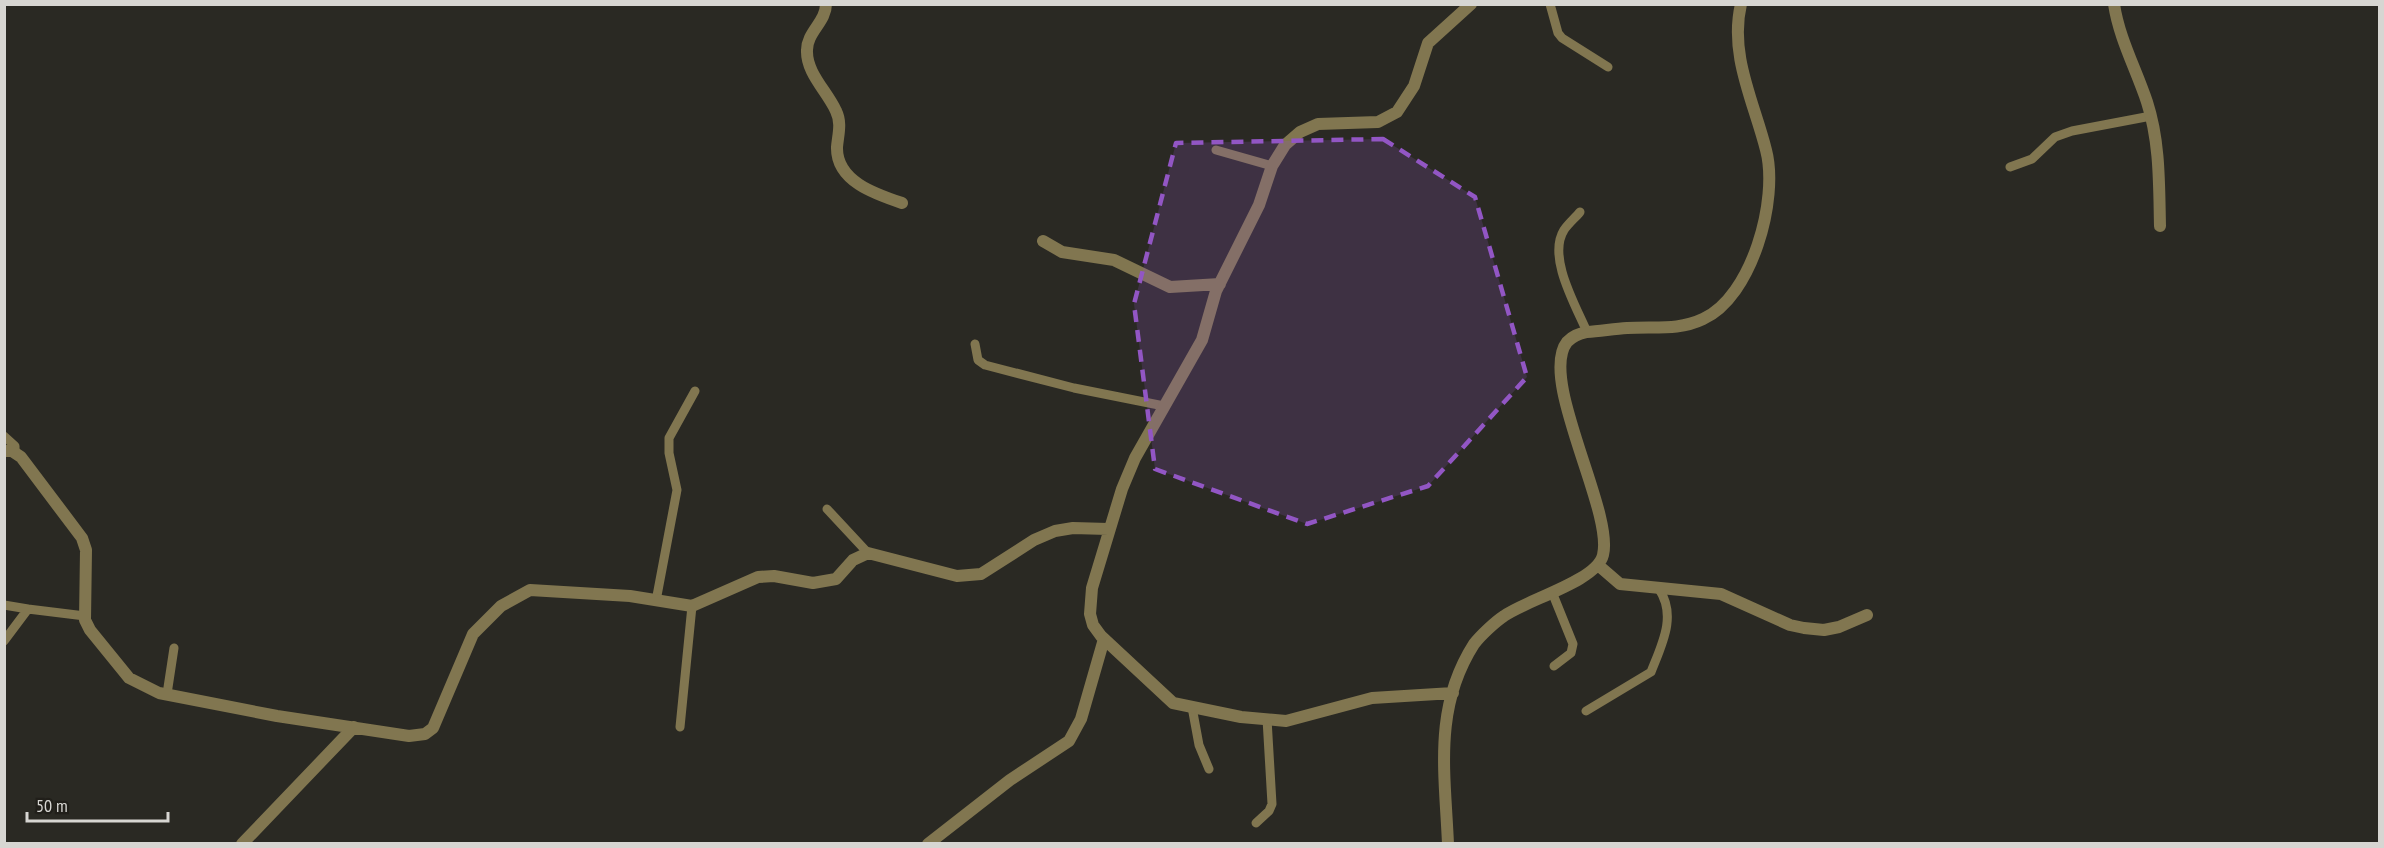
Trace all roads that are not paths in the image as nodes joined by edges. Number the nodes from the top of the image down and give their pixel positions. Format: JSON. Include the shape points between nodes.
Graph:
{"nodes":[{"id":1,"x":826,"y":4,"type":"edge"},
{"id":2,"x":1472,"y":4,"type":"edge"},
{"id":3,"x":1550,"y":4,"type":"edge"},
{"id":4,"x":1741,"y":4,"type":"edge"},
{"id":5,"x":2114,"y":4,"type":"edge"},
{"id":6,"x":1608,"y":67,"type":"dead end"},
{"id":7,"x":2151,"y":116,"type":"junction"},
{"id":8,"x":1216,"y":150,"type":"dead end"},
{"id":9,"x":1272,"y":166,"type":"junction"},
{"id":10,"x":2010,"y":166,"type":"dead end"},
{"id":11,"x":902,"y":203,"type":"dead end"},
{"id":12,"x":1580,"y":212,"type":"dead end"},
{"id":13,"x":2160,"y":226,"type":"dead end"},
{"id":14,"x":1043,"y":241,"type":"dead end"},
{"id":15,"x":1220,"y":284,"type":"junction"},
{"id":16,"x":1587,"y":332,"type":"junction"},
{"id":17,"x":975,"y":344,"type":"dead end"},
{"id":18,"x":695,"y":391,"type":"dead end"},
{"id":19,"x":1164,"y":406,"type":"junction"},
{"id":20,"x":4,"y":436,"type":"edge"},
{"id":21,"x":10,"y":452,"type":"edge"},
{"id":22,"x":827,"y":509,"type":"dead end"},
{"id":23,"x":1108,"y":529,"type":"junction"},
{"id":24,"x":868,"y":553,"type":"junction"},
{"id":25,"x":1598,"y":565,"type":"junction"},
{"id":26,"x":1659,"y":589,"type":"junction"},
{"id":27,"x":1552,"y":591,"type":"junction"},
{"id":28,"x":656,"y":600,"type":"junction"},
{"id":29,"x":4,"y":605,"type":"edge"},
{"id":30,"x":692,"y":606,"type":"junction"},
{"id":31,"x":28,"y":609,"type":"junction"},
{"id":32,"x":1867,"y":615,"type":"dead end"},
{"id":33,"x":85,"y":616,"type":"junction"},
{"id":34,"x":1104,"y":639,"type":"junction"},
{"id":35,"x":4,"y":641,"type":"edge"},
{"id":36,"x":174,"y":648,"type":"dead end"},
{"id":37,"x":1554,"y":666,"type":"dead end"},
{"id":38,"x":1453,"y":693,"type":"junction"},
{"id":39,"x":167,"y":694,"type":"junction"},
{"id":40,"x":1192,"y":707,"type":"junction"},
{"id":41,"x":1586,"y":711,"type":"dead end"},
{"id":42,"x":1267,"y":719,"type":"junction"},
{"id":43,"x":680,"y":726,"type":"dead end"},
{"id":44,"x":354,"y":727,"type":"junction"},
{"id":45,"x":1209,"y":769,"type":"dead end"},
{"id":46,"x":1256,"y":823,"type":"dead end"},
{"id":47,"x":242,"y":843,"type":"edge"},
{"id":48,"x":928,"y":843,"type":"edge"},
{"id":49,"x":1448,"y":843,"type":"edge"}],
"edges":[{"from":1,"to":11,"type":"street","via":[[825,13],[809,38],[807,56],[818,84],[838,115],[837,154],[842,168],[870,192]]},
{"from":2,"to":9,"type":"street","via":[[1428,43],[1414,86],[1397,112],[1378,122],[1318,124],[1299,132]]},
{"from":3,"to":6,"type":"lane","via":[[1562,38]]},
{"from":4,"to":16,"type":"street","via":[[1736,26],[1740,59],[1770,166],[1767,209],[1755,252],[1727,302],[1703,319],[1664,328]]},
{"from":5,"to":7,"type":"street"},
{"from":7,"to":10,"type":"lane","via":[[2055,137],[2032,159]]},
{"from":7,"to":13,"type":"street","via":[[2158,151]]},
{"from":8,"to":9,"type":"lane"},
{"from":9,"to":15,"type":"street","via":[[1259,205]]},
{"from":12,"to":16,"type":"lane","via":[[1562,233],[1559,258]]},
{"from":14,"to":15,"type":"street","via":[[1062,252],[1114,260],[1170,287]]},
{"from":15,"to":19,"type":"street","via":[[1203,340]]},
{"from":16,"to":25,"type":"street","via":[[1575,335],[1565,344],[1562,379],[1575,444],[1602,528],[1603,556]]},
{"from":17,"to":19,"type":"lane","via":[[978,360],[985,365]]},
{"from":18,"to":28,"type":"lane","via":[[669,438],[677,490]]},
{"from":19,"to":23,"type":"street","via":[[1135,458]]},
{"from":20,"to":21,"type":"lane","via":[[15,446]]},
{"from":21,"to":33,"type":"street","via":[[75,529],[86,549]]},
{"from":22,"to":24,"type":"lane"},
{"from":23,"to":24,"type":"street","via":[[1055,531],[1034,540],[991,570],[968,576]]},
{"from":23,"to":34,"type":"street","via":[[1092,588],[1090,614]]},
{"from":24,"to":30,"type":"street","via":[[853,560],[836,579],[813,583],[758,577]]},
{"from":25,"to":26,"type":"street","via":[[1620,584]]},
{"from":25,"to":27,"type":"street"},
{"from":26,"to":32,"type":"street","via":[[1721,594],[1804,628],[1839,627]]},
{"from":26,"to":41,"type":"lane","via":[[1669,615],[1651,672]]},
{"from":27,"to":37,"type":"lane","via":[[1573,644],[1571,653]]},
{"from":27,"to":38,"type":"street","via":[[1504,616],[1475,642]]},
{"from":28,"to":30,"type":"street"},
{"from":28,"to":44,"type":"street","via":[[530,590],[501,606],[473,634],[433,728],[425,734],[409,736]]},
{"from":29,"to":31,"type":"lane"},
{"from":30,"to":43,"type":"lane"},
{"from":31,"to":33,"type":"lane"},
{"from":31,"to":35,"type":"lane"},
{"from":33,"to":39,"type":"street","via":[[90,630],[129,678],[145,688]]},
{"from":34,"to":40,"type":"street","via":[[1165,698]]},
{"from":34,"to":48,"type":"street","via":[[1081,719],[1069,741]]},
{"from":36,"to":39,"type":"lane"},
{"from":38,"to":42,"type":"street","via":[[1372,698],[1308,717]]},
{"from":38,"to":49,"type":"street","via":[[1443,733]]},
{"from":39,"to":44,"type":"street"},
{"from":40,"to":42,"type":"street"},
{"from":40,"to":45,"type":"lane","via":[[1199,745]]},
{"from":42,"to":46,"type":"lane","via":[[1272,804]]},
{"from":44,"to":47,"type":"street"}]}
